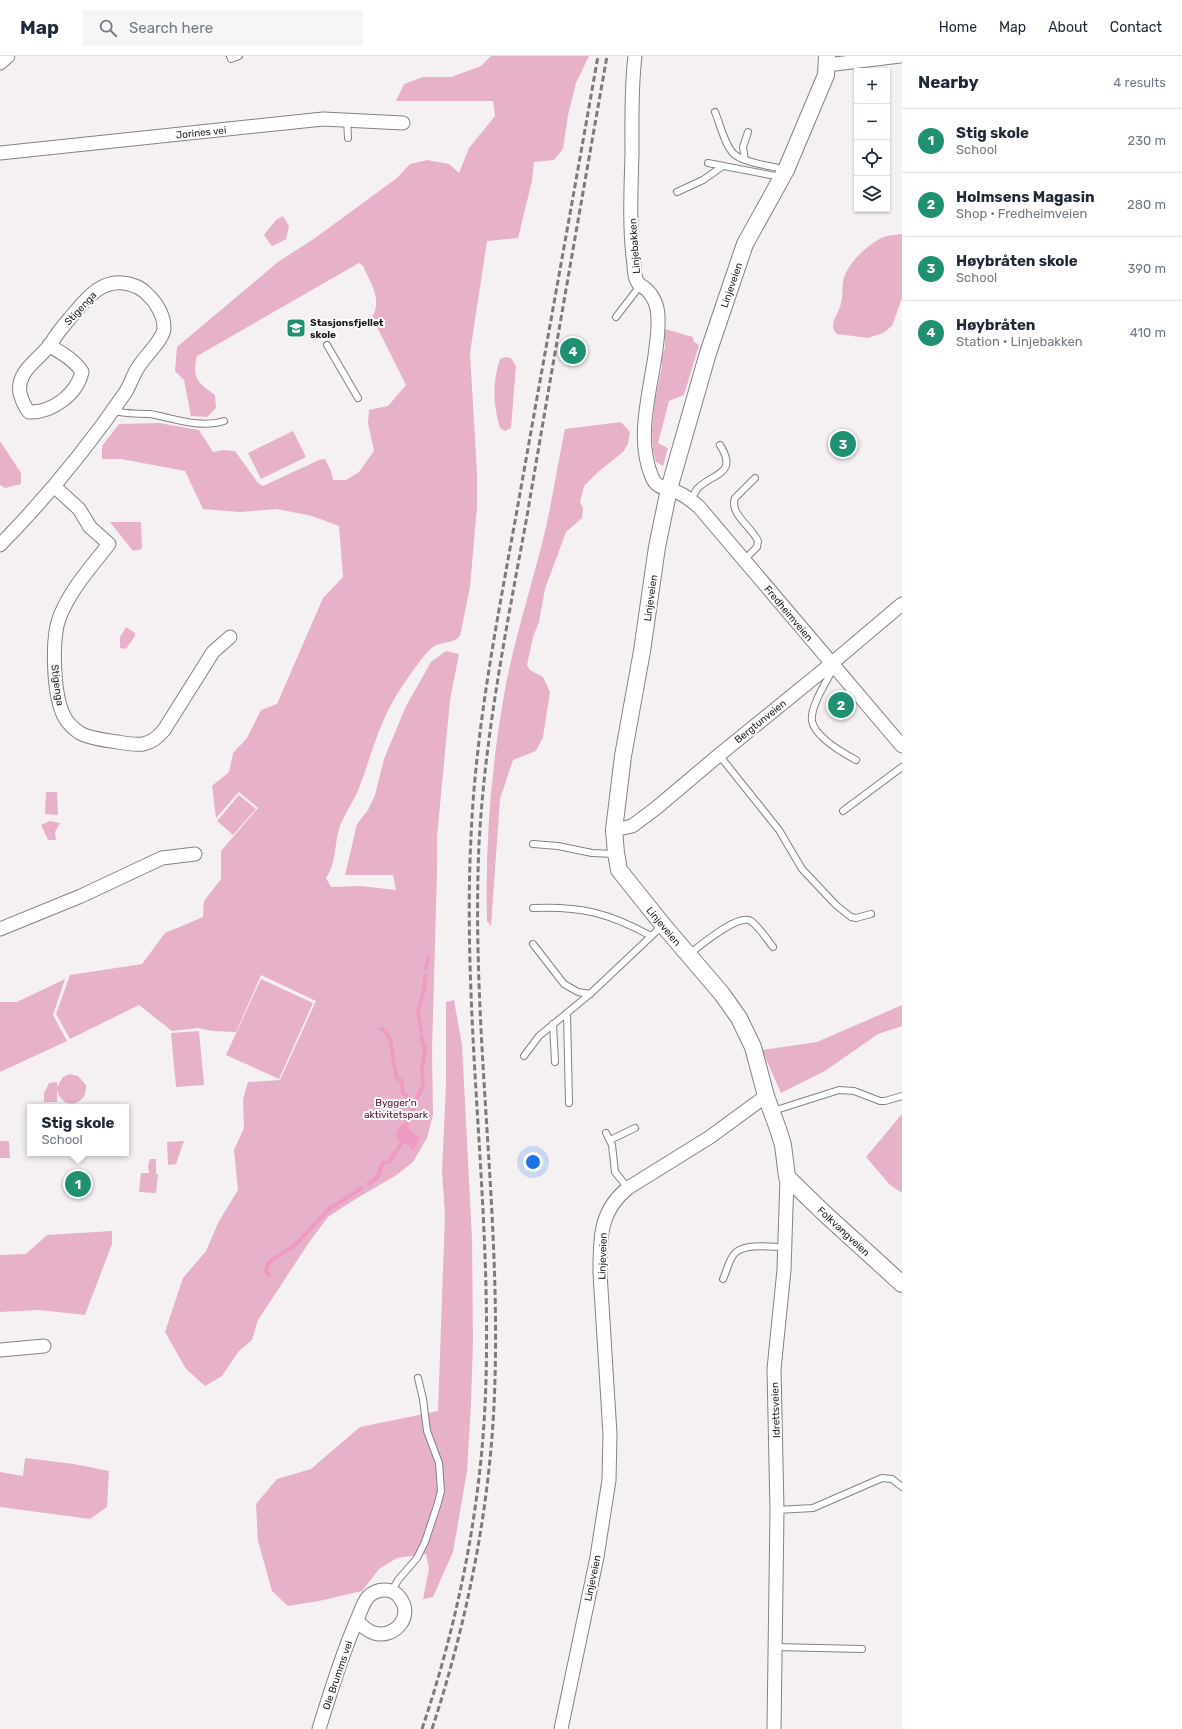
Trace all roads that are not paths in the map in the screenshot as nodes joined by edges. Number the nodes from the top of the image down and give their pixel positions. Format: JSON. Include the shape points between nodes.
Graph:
{"nodes":[{"id":1,"x":8,"y":56,"type":"edge"},
{"id":2,"x":230,"y":56,"type":"edge"},
{"id":3,"x":239,"y":56,"type":"edge"},
{"id":4,"x":635,"y":56,"type":"edge"},
{"id":5,"x":900,"y":56,"type":"edge"},
{"id":6,"x":833,"y":60,"type":"edge"},
{"id":7,"x":0,"y":63,"type":"edge"},
{"id":8,"x":715,"y":112,"type":"dead end"},
{"id":9,"x":347,"y":119,"type":"junction"},
{"id":10,"x":403,"y":123,"type":"dead end"},
{"id":11,"x":748,"y":132,"type":"dead end"},
{"id":12,"x":348,"y":138,"type":"dead end"},
{"id":13,"x":0,"y":153,"type":"edge"},
{"id":14,"x":746,"y":160,"type":"junction"},
{"id":15,"x":708,"y":163,"type":"dead end"},
{"id":16,"x":723,"y":166,"type":"junction"},
{"id":17,"x":783,"y":173,"type":"junction"},
{"id":18,"x":677,"y":192,"type":"dead end"},
{"id":19,"x":639,"y":284,"type":"junction"},
{"id":20,"x":616,"y":317,"type":"dead end"},
{"id":21,"x":50,"y":345,"type":"junction"},
{"id":22,"x":327,"y":345,"type":"dead end"},
{"id":23,"x":358,"y":398,"type":"dead end"},
{"id":24,"x":112,"y":410,"type":"junction"},
{"id":25,"x":224,"y":421,"type":"dead end"},
{"id":26,"x":720,"y":445,"type":"dead end"},
{"id":27,"x":755,"y":478,"type":"dead end"},
{"id":28,"x":55,"y":487,"type":"junction"},
{"id":29,"x":669,"y":489,"type":"junction"},
{"id":30,"x":692,"y":500,"type":"junction"},
{"id":31,"x":0,"y":544,"type":"edge"},
{"id":32,"x":744,"y":560,"type":"junction"},
{"id":33,"x":902,"y":604,"type":"edge"},
{"id":34,"x":230,"y":637,"type":"dead end"},
{"id":35,"x":833,"y":665,"type":"junction"},
{"id":36,"x":902,"y":746,"type":"edge"},
{"id":37,"x":719,"y":755,"type":"junction"},
{"id":38,"x":856,"y":760,"type":"dead end"},
{"id":39,"x":902,"y":767,"type":"edge"},
{"id":40,"x":843,"y":811,"type":"dead end"},
{"id":41,"x":614,"y":830,"type":"junction"},
{"id":42,"x":533,"y":844,"type":"dead end"},
{"id":43,"x":195,"y":854,"type":"dead end"},
{"id":44,"x":616,"y":854,"type":"junction"},
{"id":45,"x":533,"y":908,"type":"dead end"},
{"id":46,"x":871,"y":914,"type":"dead end"},
{"id":47,"x":663,"y":925,"type":"junction"},
{"id":48,"x":0,"y":929,"type":"edge"},
{"id":49,"x":651,"y":936,"type":"junction"},
{"id":50,"x":533,"y":944,"type":"dead end"},
{"id":51,"x":773,"y":947,"type":"dead end"},
{"id":52,"x":688,"y":955,"type":"junction"},
{"id":53,"x":590,"y":994,"type":"junction"},
{"id":54,"x":567,"y":1013,"type":"junction"},
{"id":55,"x":553,"y":1024,"type":"junction"},
{"id":56,"x":524,"y":1056,"type":"dead end"},
{"id":57,"x":555,"y":1062,"type":"dead end"},
{"id":58,"x":766,"y":1096,"type":"junction"},
{"id":59,"x":902,"y":1096,"type":"edge"},
{"id":60,"x":569,"y":1103,"type":"dead end"},
{"id":61,"x":772,"y":1111,"type":"junction"},
{"id":62,"x":635,"y":1128,"type":"dead end"},
{"id":63,"x":606,"y":1133,"type":"dead end"},
{"id":64,"x":610,"y":1140,"type":"junction"},
{"id":65,"x":787,"y":1177,"type":"junction"},
{"id":66,"x":628,"y":1188,"type":"junction"},
{"id":67,"x":785,"y":1247,"type":"junction"},
{"id":68,"x":723,"y":1279,"type":"dead end"},
{"id":69,"x":902,"y":1284,"type":"edge"},
{"id":70,"x":44,"y":1346,"type":"dead end"},
{"id":71,"x":0,"y":1350,"type":"edge"},
{"id":72,"x":418,"y":1378,"type":"dead end"},
{"id":73,"x":902,"y":1487,"type":"edge"},
{"id":74,"x":777,"y":1510,"type":"junction"},
{"id":75,"x":392,"y":1590,"type":"junction"},
{"id":76,"x":357,"y":1621,"type":"junction"},
{"id":77,"x":775,"y":1647,"type":"junction"},
{"id":78,"x":862,"y":1649,"type":"dead end"},
{"id":79,"x":318,"y":1729,"type":"edge"},
{"id":80,"x":561,"y":1729,"type":"edge"},
{"id":81,"x":774,"y":1729,"type":"edge"}],
"edges":[{"from":1,"to":7,"type":"street"},
{"from":2,"to":3,"type":"lane","via":[[231,59]]},
{"from":4,"to":19,"type":"street","name":"Linjebakken","via":[[632,84],[631,198],[634,265]]},
{"from":5,"to":6,"type":"street"},
{"from":6,"to":17,"type":"street","name":"Linjeveien"},
{"from":8,"to":14,"type":"lane","via":[[732,152]]},
{"from":9,"to":10,"type":"street","name":"Jorines vei"},
{"from":9,"to":12,"type":"lane"},
{"from":9,"to":13,"type":"street","name":"Jorines vei","via":[[323,119]]},
{"from":11,"to":14,"type":"lane","via":[[742,147]]},
{"from":14,"to":17,"type":"lane"},
{"from":15,"to":16,"type":"lane"},
{"from":16,"to":17,"type":"lane"},
{"from":16,"to":18,"type":"lane","via":[[703,180]]},
{"from":17,"to":29,"type":"street","name":"Linjeveien","via":[[745,244],[708,353]]},
{"from":19,"to":20,"type":"lane"},
{"from":19,"to":29,"type":"street","name":"Linjebakken","via":[[653,297],[658,309],[655,357],[646,416],[646,455],[655,484]]},
{"from":21,"to":21,"type":"street","name":"Stigenga","via":[[21,377],[19,384],[24,406],[29,412],[49,409],[70,393],[80,380],[82,372],[79,367]]},
{"from":21,"to":24,"type":"street","name":"Stigenga","via":[[82,304],[102,286],[121,282],[136,286],[154,300],[160,310],[164,329],[162,336],[138,366],[126,391]]},
{"from":22,"to":23,"type":"lane"},
{"from":24,"to":25,"type":"lane","via":[[122,414],[151,415],[193,423]]},
{"from":24,"to":28,"type":"street","name":"Stigenga"},
{"from":26,"to":30,"type":"lane","via":[[726,455],[725,469],[698,488]]},
{"from":27,"to":32,"type":"lane","via":[[734,502],[736,512],[758,541],[757,547]]},
{"from":28,"to":31,"type":"street","name":"Stigenga"},
{"from":28,"to":34,"type":"street","name":"Stigenga","via":[[79,509],[90,527],[109,544],[73,590],[59,618],[54,651],[60,707],[65,718],[80,733],[123,743],[140,744],[157,739],[213,652]]},
{"from":29,"to":30,"type":"street","name":"Fredheimveien"},
{"from":29,"to":41,"type":"street","name":"Linjeveien","via":[[623,756]]},
{"from":30,"to":32,"type":"street","name":"Fredheimveien"},
{"from":32,"to":35,"type":"street","name":"Fredheimveien"},
{"from":33,"to":35,"type":"street","name":"Bergtunveien"},
{"from":35,"to":36,"type":"street","name":"Fredheimveien"},
{"from":35,"to":37,"type":"street","name":"Bergtunveien"},
{"from":35,"to":38,"type":"lane","via":[[814,706],[812,721],[826,740]]},
{"from":37,"to":41,"type":"street","name":"Bergtunveien","via":[[643,819],[632,826]]},
{"from":37,"to":46,"type":"lane","via":[[779,830],[802,869],[826,895],[851,917]]},
{"from":39,"to":40,"type":"lane"},
{"from":41,"to":44,"type":"street","name":"Linjeveien"},
{"from":42,"to":44,"type":"lane","via":[[558,846],[592,854]]},
{"from":43,"to":48,"type":"street","via":[[162,858],[81,896]]},
{"from":44,"to":47,"type":"street","name":"Linjeveien","via":[[619,870]]},
{"from":45,"to":49,"type":"lane","via":[[559,907],[595,912],[621,920]]},
{"from":47,"to":49,"type":"lane"},
{"from":47,"to":52,"type":"street","name":"Linjeveien"},
{"from":49,"to":53,"type":"lane"},
{"from":50,"to":53,"type":"lane","via":[[564,984],[578,992]]},
{"from":51,"to":52,"type":"lane","via":[[752,922],[746,920],[731,924]]},
{"from":52,"to":58,"type":"street","name":"Linjeveien","via":[[739,1018],[753,1047]]},
{"from":53,"to":54,"type":"lane"},
{"from":54,"to":55,"type":"lane"},
{"from":54,"to":60,"type":"lane"},
{"from":55,"to":56,"type":"lane","via":[[539,1036]]},
{"from":55,"to":57,"type":"lane"},
{"from":58,"to":61,"type":"street","name":"Idrettsveien"},
{"from":58,"to":66,"type":"street","name":"Linjeveien","via":[[710,1137]]},
{"from":59,"to":61,"type":"lane","via":[[880,1101],[854,1091],[839,1090]]},
{"from":61,"to":65,"type":"street","name":"Idrettsveien","via":[[783,1145]]},
{"from":62,"to":64,"type":"lane"},
{"from":63,"to":64,"type":"lane"},
{"from":64,"to":66,"type":"lane","via":[[615,1172]]},
{"from":65,"to":67,"type":"street","name":"Idrettsveien"},
{"from":65,"to":69,"type":"street","name":"Folkvangveien"},
{"from":66,"to":80,"type":"street","name":"Linjeveien","via":[[610,1207],[602,1233],[600,1273],[610,1434],[609,1480],[597,1558]]},
{"from":67,"to":68,"type":"lane","via":[[740,1250],[732,1258]]},
{"from":67,"to":74,"type":"street","name":"Idrettsveien","via":[[774,1369]]},
{"from":70,"to":71,"type":"street"},
{"from":72,"to":75,"type":"lane","via":[[427,1431],[439,1463],[441,1491],[425,1542],[417,1558]]},
{"from":73,"to":74,"type":"lane","via":[[892,1479],[882,1478],[813,1508]]},
{"from":74,"to":77,"type":"street","name":"Idrettsveien"},
{"from":75,"to":76,"type":"street","name":"Ole Brumms vei","via":[[380,1591],[368,1597]]},
{"from":75,"to":76,"type":"street","via":[[404,1603],[404,1620],[400,1626],[388,1633],[374,1633]]},
{"from":76,"to":79,"type":"street","name":"Ole Brumms vei","via":[[344,1651]]},
{"from":77,"to":78,"type":"lane"},
{"from":77,"to":81,"type":"street","name":"Idrettsveien"}]}
